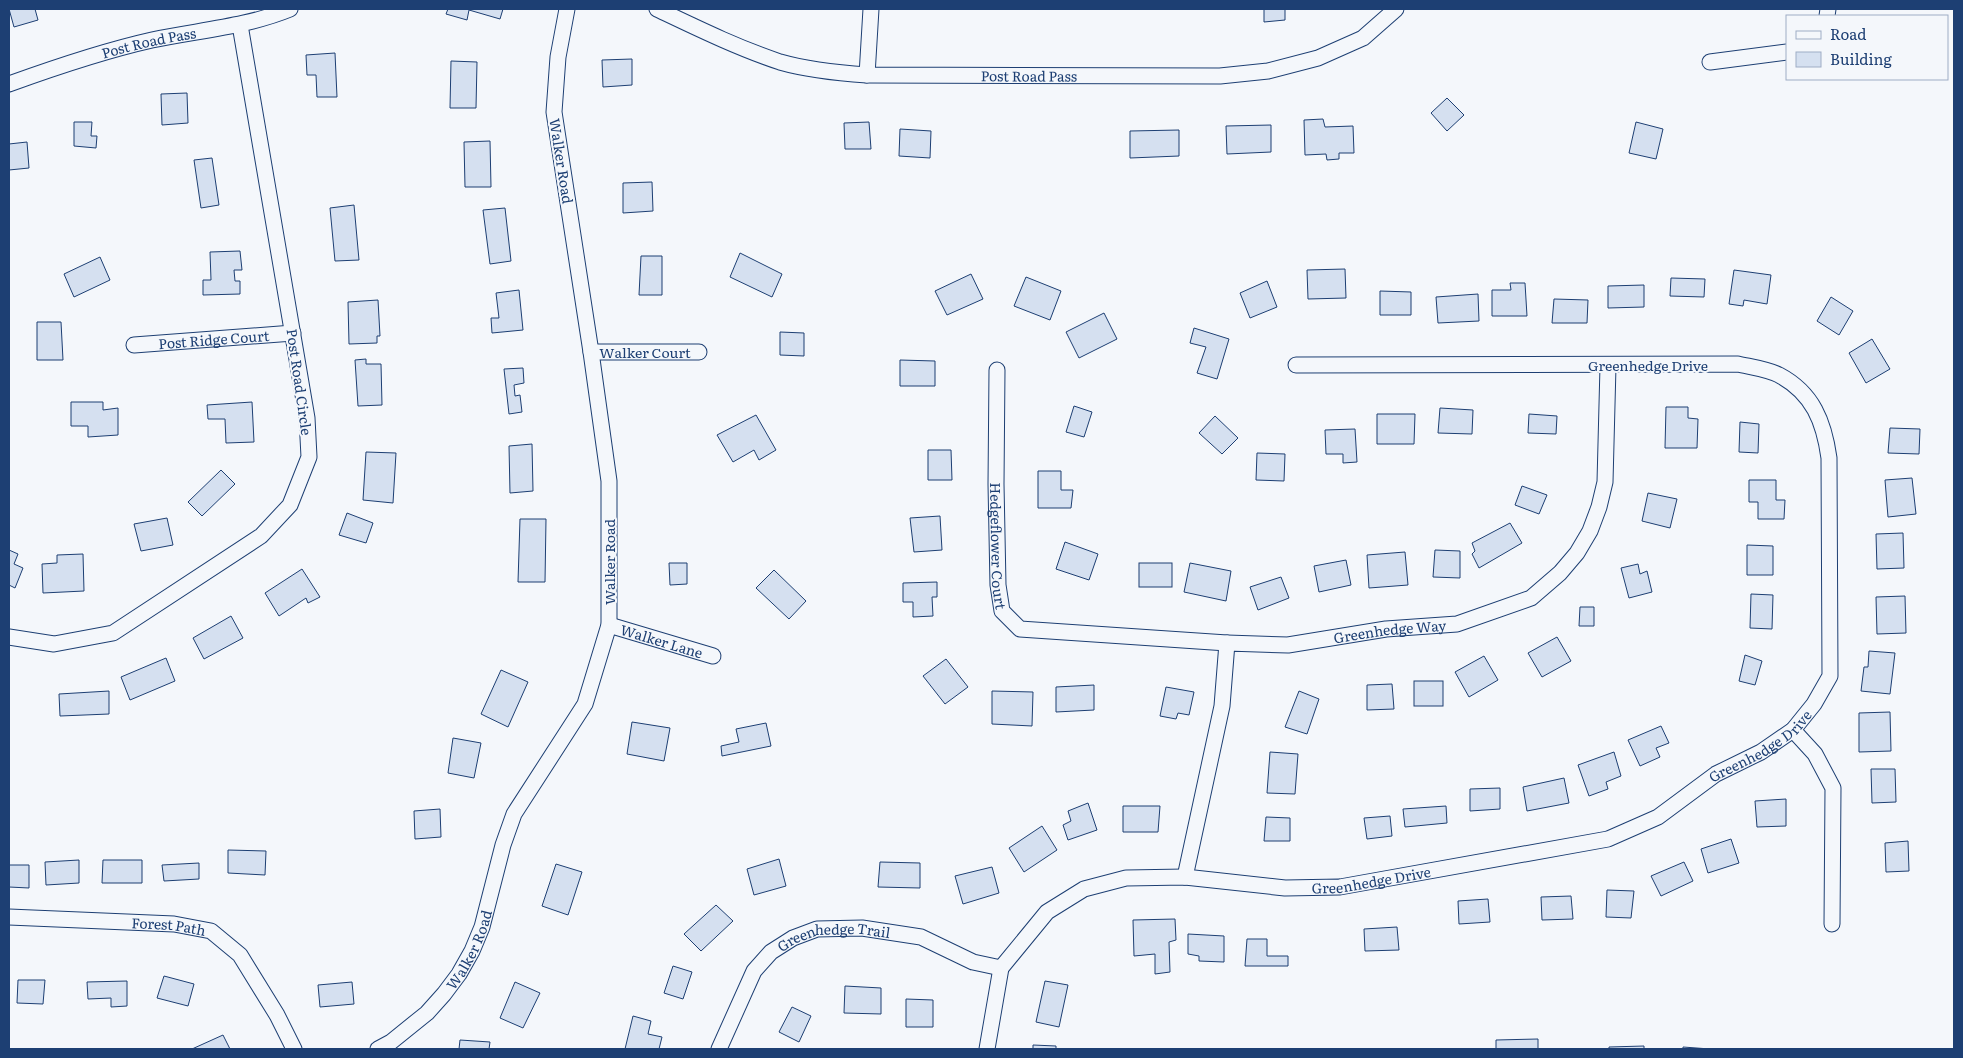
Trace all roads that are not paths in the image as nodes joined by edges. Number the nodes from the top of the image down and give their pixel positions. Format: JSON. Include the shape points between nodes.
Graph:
{"nodes":[{"id":1,"x":290,"y":9,"type":"edge"},
{"id":2,"x":567,"y":9,"type":"edge"},
{"id":3,"x":657,"y":9,"type":"edge"},
{"id":4,"x":871,"y":9,"type":"edge"},
{"id":5,"x":1396,"y":9,"type":"edge"},
{"id":6,"x":240,"y":25,"type":"junction"},
{"id":7,"x":1786,"y":52,"type":"edge"},
{"id":8,"x":1710,"y":62,"type":"dead end"},
{"id":9,"x":867,"y":75,"type":"junction"},
{"id":10,"x":9,"y":84,"type":"edge"},
{"id":11,"x":293,"y":333,"type":"junction"},
{"id":12,"x":134,"y":345,"type":"dead end"},
{"id":13,"x":591,"y":352,"type":"junction"},
{"id":14,"x":699,"y":352,"type":"dead end"},
{"id":15,"x":1296,"y":365,"type":"dead end"},
{"id":16,"x":1608,"y":366,"type":"junction"},
{"id":17,"x":997,"y":370,"type":"dead end"},
{"id":18,"x":609,"y":625,"type":"junction"},
{"id":19,"x":9,"y":637,"type":"edge"},
{"id":20,"x":1226,"y":643,"type":"junction"},
{"id":21,"x":713,"y":656,"type":"dead end"},
{"id":22,"x":1793,"y":730,"type":"junction"},
{"id":23,"x":1185,"y":877,"type":"junction"},
{"id":24,"x":9,"y":917,"type":"edge"},
{"id":25,"x":1832,"y":924,"type":"dead end"},
{"id":26,"x":1001,"y":968,"type":"junction"},
{"id":27,"x":294,"y":1049,"type":"edge"},
{"id":28,"x":378,"y":1049,"type":"edge"},
{"id":29,"x":719,"y":1049,"type":"edge"},
{"id":30,"x":987,"y":1049,"type":"edge"}],
"edges":[{"from":1,"to":6,"type":"street","name":"Post Road Pass"},
{"from":2,"to":13,"type":"street","name":"Walker Road","via":[[558,57],[554,112]]},
{"from":3,"to":9,"type":"street","name":"Post Road Pass","via":[[735,45],[782,62],[834,73]]},
{"from":4,"to":9,"type":"street"},
{"from":5,"to":9,"type":"street","name":"Post Road Pass","via":[[1363,38],[1318,58],[1268,71],[1220,76]]},
{"from":6,"to":10,"type":"street","name":"Post Road Pass","via":[[152,40],[73,61]]},
{"from":6,"to":11,"type":"street","name":"Post Road Circle"},
{"from":7,"to":8,"type":"street"},
{"from":11,"to":12,"type":"street","name":"Post Ridge Court"},
{"from":11,"to":19,"type":"street","name":"Post Road Circle","via":[[307,418],[309,457],[290,505],[261,536],[113,633],[54,644]]},
{"from":13,"to":14,"type":"street","name":"Walker Court"},
{"from":13,"to":18,"type":"street","name":"Walker Road","via":[[609,481]]},
{"from":15,"to":16,"type":"street","name":"Greenhedge Drive"},
{"from":16,"to":20,"type":"street","name":"Greenhedge Way","via":[[1605,482],[1599,507],[1577,553],[1531,598],[1458,624],[1386,628],[1288,645]]},
{"from":16,"to":22,"type":"street","name":"Greenhedge Drive","via":[[1738,364],[1778,374],[1799,389],[1815,409],[1825,432],[1829,458],[1830,676],[1814,704]]},
{"from":17,"to":20,"type":"street","name":"Hedgeflower Court","via":[[996,484],[1002,611],[1020,629]]},
{"from":18,"to":21,"type":"street","name":"Walker Lane"},
{"from":18,"to":28,"type":"street","name":"Walker Road","via":[[585,704],[514,814],[482,927],[460,974],[427,1013]]},
{"from":20,"to":23,"type":"street","via":[[1222,706]]},
{"from":22,"to":23,"type":"street","name":"Greenhedge Drive","via":[[1761,752],[1716,774],[1658,817],[1608,839],[1340,887],[1285,888]]},
{"from":22,"to":25,"type":"street","via":[[1815,754],[1833,788]]},
{"from":23,"to":26,"type":"street","name":"Greenhedge Drive","via":[[1126,878],[1084,889],[1047,912]]},
{"from":24,"to":27,"type":"street","name":"Forest Path","via":[[174,924],[211,931],[240,955]]},
{"from":26,"to":29,"type":"street","name":"Greenhedge Trail","via":[[973,962],[921,937],[862,928],[817,929],[793,938],[772,952],[754,971]]},
{"from":26,"to":30,"type":"street","name":"Greenhedge Drive"}]}
